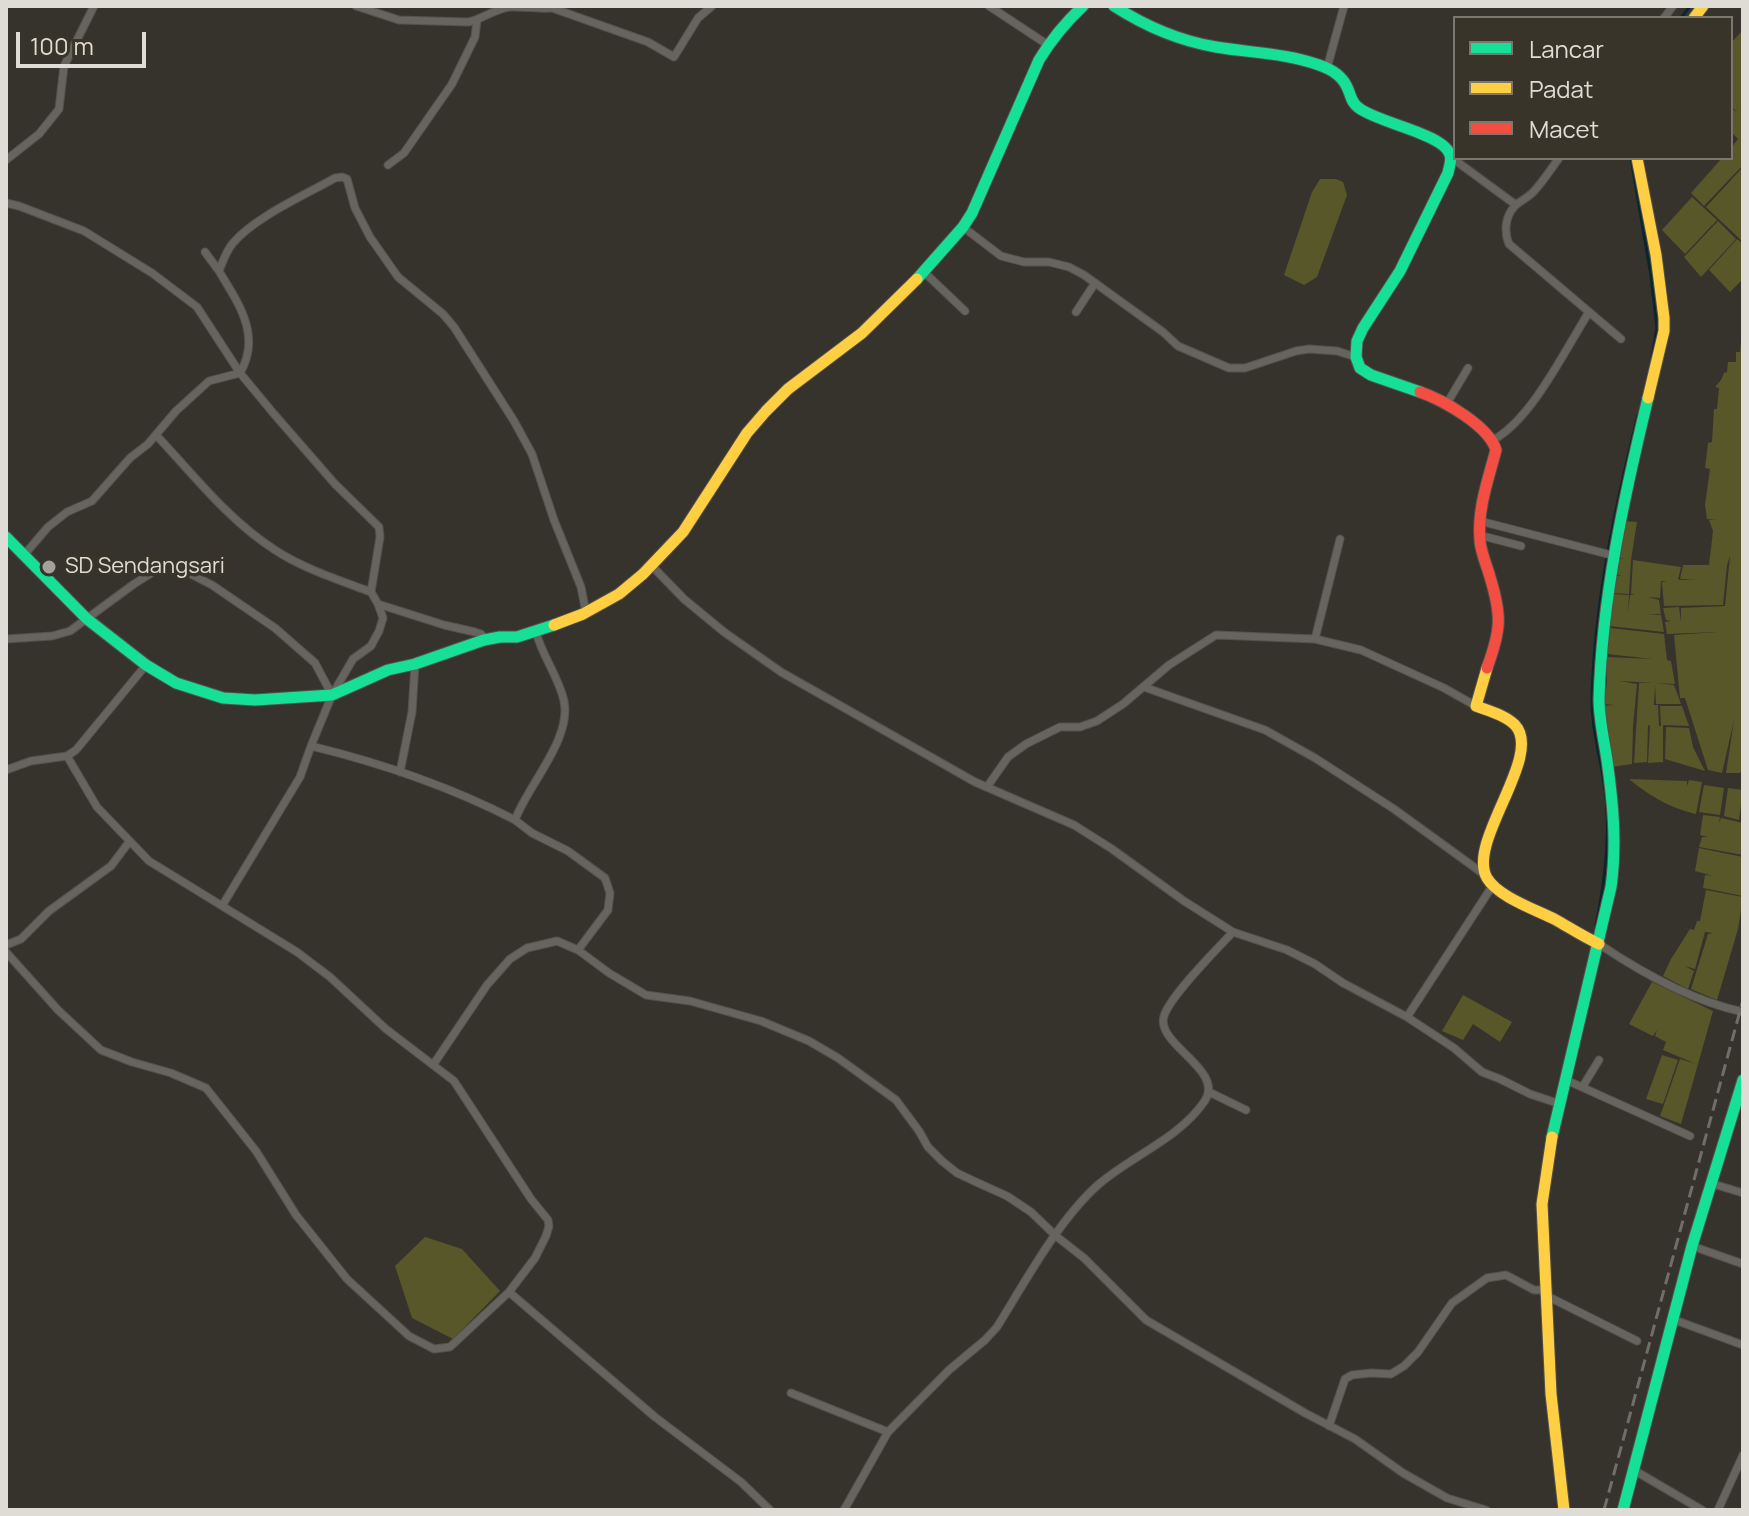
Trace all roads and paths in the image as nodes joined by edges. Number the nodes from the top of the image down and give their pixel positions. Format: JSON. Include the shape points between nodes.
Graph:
{"nodes":[{"id":1,"x":94,"y":6,"type":"edge"},
{"id":2,"x":356,"y":6,"type":"edge"},
{"id":3,"x":712,"y":6,"type":"edge"},
{"id":4,"x":989,"y":6,"type":"edge"},
{"id":5,"x":1083,"y":6,"type":"edge"},
{"id":6,"x":1114,"y":6,"type":"edge"},
{"id":7,"x":1344,"y":6,"type":"edge"},
{"id":8,"x":557,"y":7,"type":"edge"},
{"id":9,"x":477,"y":20,"type":"junction"},
{"id":10,"x":1048,"y":45,"type":"junction"},
{"id":11,"x":1327,"y":68,"type":"junction"},
{"id":12,"x":1452,"y":158,"type":"joint"},
{"id":13,"x":6,"y":160,"type":"edge"},
{"id":14,"x":1455,"y":160,"type":"edge"},
{"id":15,"x":1558,"y":160,"type":"edge"},
{"id":16,"x":1637,"y":160,"type":"edge"},
{"id":17,"x":388,"y":165,"type":"dead end"},
{"id":18,"x":6,"y":203,"type":"edge"},
{"id":19,"x":1516,"y":205,"type":"junction"},
{"id":20,"x":963,"y":227,"type":"junction"},
{"id":21,"x":205,"y":252,"type":"dead end"},
{"id":22,"x":219,"y":271,"type":"junction"},
{"id":23,"x":924,"y":272,"type":"junction"},
{"id":24,"x":1095,"y":283,"type":"junction"},
{"id":25,"x":965,"y":311,"type":"dead end"},
{"id":26,"x":1076,"y":312,"type":"dead end"},
{"id":27,"x":1589,"y":312,"type":"junction"},
{"id":28,"x":1621,"y":339,"type":"dead end"},
{"id":29,"x":1356,"y":357,"type":"junction"},
{"id":30,"x":1468,"y":368,"type":"dead end"},
{"id":31,"x":240,"y":373,"type":"junction"},
{"id":32,"x":1446,"y":405,"type":"junction"},
{"id":33,"x":156,"y":435,"type":"junction"},
{"id":34,"x":1493,"y":440,"type":"junction"},
{"id":35,"x":1480,"y":521,"type":"junction"},
{"id":36,"x":1479,"y":535,"type":"junction"},
{"id":37,"x":6,"y":537,"type":"edge"},
{"id":38,"x":1340,"y":539,"type":"dead end"},
{"id":39,"x":1521,"y":546,"type":"dead end"},
{"id":40,"x":24,"y":555,"type":"junction"},
{"id":41,"x":1611,"y":555,"type":"junction"},
{"id":42,"x":651,"y":565,"type":"junction"},
{"id":43,"x":371,"y":592,"type":"junction"},
{"id":44,"x":378,"y":604,"type":"junction"},
{"id":45,"x":586,"y":613,"type":"junction"},
{"id":46,"x":87,"y":619,"type":"junction"},
{"id":47,"x":536,"y":632,"type":"junction"},
{"id":48,"x":6,"y":639,"type":"edge"},
{"id":49,"x":1315,"y":639,"type":"junction"},
{"id":50,"x":486,"y":640,"type":"junction"},
{"id":51,"x":415,"y":664,"type":"junction"},
{"id":52,"x":146,"y":665,"type":"junction"},
{"id":53,"x":1144,"y":687,"type":"junction"},
{"id":54,"x":332,"y":695,"type":"junction"},
{"id":55,"x":1476,"y":706,"type":"junction"},
{"id":56,"x":311,"y":746,"type":"junction"},
{"id":57,"x":67,"y":756,"type":"junction"},
{"id":58,"x":6,"y":770,"type":"edge"},
{"id":59,"x":400,"y":772,"type":"junction"},
{"id":60,"x":987,"y":787,"type":"junction"},
{"id":61,"x":515,"y":820,"type":"junction"},
{"id":62,"x":129,"y":842,"type":"junction"},
{"id":63,"x":1489,"y":880,"type":"junction"},
{"id":64,"x":222,"y":906,"type":"junction"},
{"id":65,"x":1233,"y":932,"type":"junction"},
{"id":66,"x":1598,"y":944,"type":"junction"},
{"id":67,"x":6,"y":945,"type":"edge"},
{"id":68,"x":578,"y":950,"type":"junction"},
{"id":69,"x":6,"y":952,"type":"edge"},
{"id":70,"x":1743,"y":1012,"type":"edge"},
{"id":71,"x":1407,"y":1017,"type":"junction"},
{"id":72,"x":1599,"y":1060,"type":"dead end"},
{"id":73,"x":433,"y":1065,"type":"junction"},
{"id":74,"x":1566,"y":1080,"type":"junction"},
{"id":75,"x":1743,"y":1080,"type":"edge"},
{"id":76,"x":1583,"y":1086,"type":"junction"},
{"id":77,"x":1209,"y":1092,"type":"junction"},
{"id":78,"x":1557,"y":1103,"type":"junction"},
{"id":79,"x":1246,"y":1110,"type":"dead end"},
{"id":80,"x":1690,"y":1136,"type":"dead end"},
{"id":81,"x":1710,"y":1183,"type":"junction"},
{"id":82,"x":1743,"y":1193,"type":"edge"},
{"id":83,"x":1056,"y":1236,"type":"junction"},
{"id":84,"x":1692,"y":1246,"type":"junction"},
{"id":85,"x":1743,"y":1264,"type":"edge"},
{"id":86,"x":509,"y":1292,"type":"junction"},
{"id":87,"x":1544,"y":1292,"type":"junction"},
{"id":88,"x":1672,"y":1319,"type":"junction"},
{"id":89,"x":1637,"y":1341,"type":"dead end"},
{"id":90,"x":1743,"y":1345,"type":"edge"},
{"id":91,"x":791,"y":1393,"type":"dead end"},
{"id":92,"x":1329,"y":1426,"type":"junction"},
{"id":93,"x":888,"y":1432,"type":"junction"},
{"id":94,"x":1743,"y":1455,"type":"edge"},
{"id":95,"x":1632,"y":1469,"type":"junction"},
{"id":96,"x":770,"y":1510,"type":"edge"},
{"id":97,"x":844,"y":1510,"type":"edge"},
{"id":98,"x":1486,"y":1510,"type":"edge"},
{"id":99,"x":1564,"y":1510,"type":"edge"},
{"id":100,"x":1623,"y":1510,"type":"edge"},
{"id":101,"x":1702,"y":1510,"type":"edge"},
{"id":102,"x":1718,"y":1510,"type":"edge"}],
"edges":[{"from":1,"to":13,"type":"street","via":[[64,66],[59,109],[39,134]]},
{"from":2,"to":9,"type":"street","via":[[399,20]]},
{"from":3,"to":8,"type":"street","via":[[698,18],[674,57]]},
{"from":4,"to":10,"type":"street"},
{"from":5,"to":10,"type":"street"},
{"from":6,"to":11,"type":"street","via":[[1147,25],[1193,41]]},
{"from":7,"to":11,"type":"street"},
{"from":8,"to":9,"type":"street","via":[[507,8]]},
{"from":9,"to":17,"type":"street","via":[[475,37],[452,84],[404,153]]},
{"from":10,"to":20,"type":"street"},
{"from":11,"to":12,"type":"street","via":[[1340,75],[1355,106],[1444,145]]},
{"from":12,"to":29,"type":"street","via":[[1405,260],[1363,328]]},
{"from":14,"to":19,"type":"street"},
{"from":15,"to":19,"type":"street","via":[[1533,193]]},
{"from":16,"to":41,"type":"street","via":[[1664,331]]},
{"from":18,"to":31,"type":"street","via":[[84,231],[152,273],[197,307]]},
{"from":19,"to":27,"type":"street","via":[[1505,228],[1509,244]]},
{"from":20,"to":23,"type":"street"},
{"from":20,"to":24,"type":"street","via":[[1001,256],[1069,267]]},
{"from":21,"to":22,"type":"street"},
{"from":22,"to":31,"type":"street","via":[[245,317],[249,351]]},
{"from":22,"to":45,"type":"street","via":[[235,240],[262,219],[335,178],[346,178],[370,237],[398,277],[454,327],[514,421],[532,454]]},
{"from":23,"to":25,"type":"street"},
{"from":23,"to":42,"type":"street","via":[[862,333],[766,411],[683,532]]},
{"from":24,"to":26,"type":"street"},
{"from":24,"to":29,"type":"street","via":[[1178,346],[1229,368],[1309,349]]},
{"from":27,"to":28,"type":"street"},
{"from":27,"to":34,"type":"street","via":[[1531,404]]},
{"from":29,"to":32,"type":"street","via":[[1371,375]]},
{"from":30,"to":32,"type":"street"},
{"from":31,"to":33,"type":"street","via":[[209,381]]},
{"from":31,"to":43,"type":"street","via":[[305,451],[379,527]]},
{"from":32,"to":34,"type":"street"},
{"from":33,"to":40,"type":"street","via":[[92,501],[48,527]]},
{"from":33,"to":43,"type":"street","via":[[213,499],[275,551]]},
{"from":34,"to":35,"type":"street","via":[[1496,450]]},
{"from":35,"to":36,"type":"street"},
{"from":35,"to":41,"type":"street"},
{"from":36,"to":39,"type":"street"},
{"from":36,"to":55,"type":"street","via":[[1500,625]]},
{"from":37,"to":40,"type":"street"},
{"from":38,"to":49,"type":"street"},
{"from":40,"to":46,"type":"street"},
{"from":41,"to":66,"type":"street","via":[[1599,703],[1615,859]]},
{"from":42,"to":45,"type":"street","via":[[619,594]]},
{"from":42,"to":60,"type":"street","via":[[724,632],[781,672]]},
{"from":43,"to":44,"type":"street"},
{"from":44,"to":50,"type":"street","via":[[481,634]]},
{"from":44,"to":54,"type":"street","via":[[383,618],[379,631],[371,646],[353,659]]},
{"from":45,"to":47,"type":"street"},
{"from":46,"to":48,"type":"street","via":[[52,636]]},
{"from":46,"to":52,"type":"street"},
{"from":46,"to":54,"type":"street","via":[[161,567],[177,567],[275,628],[315,663]]},
{"from":47,"to":50,"type":"street"},
{"from":47,"to":61,"type":"street","via":[[565,710],[557,741]]},
{"from":49,"to":53,"type":"street","via":[[1216,635]]},
{"from":49,"to":55,"type":"street","via":[[1361,650]]},
{"from":50,"to":51,"type":"street"},
{"from":51,"to":54,"type":"street"},
{"from":51,"to":59,"type":"street"},
{"from":52,"to":54,"type":"street","via":[[176,683],[223,698]]},
{"from":52,"to":57,"type":"street"},
{"from":53,"to":60,"type":"street","via":[[1097,721],[1060,727],[1026,744],[1008,757]]},
{"from":53,"to":63,"type":"street","via":[[1265,730],[1394,809]]},
{"from":54,"to":56,"type":"street"},
{"from":55,"to":63,"type":"street","via":[[1521,734],[1513,777],[1483,855]]},
{"from":56,"to":59,"type":"street"},
{"from":56,"to":64,"type":"street","via":[[289,799]]},
{"from":57,"to":58,"type":"street"},
{"from":57,"to":62,"type":"street","via":[[97,807]]},
{"from":59,"to":61,"type":"street"},
{"from":60,"to":65,"type":"street","via":[[1074,825]]},
{"from":61,"to":68,"type":"street","via":[[605,878],[608,910]]},
{"from":62,"to":64,"type":"street","via":[[149,861]]},
{"from":62,"to":67,"type":"street","via":[[111,866],[49,911],[21,939]]},
{"from":63,"to":66,"type":"street"},
{"from":63,"to":71,"type":"street"},
{"from":64,"to":73,"type":"street","via":[[297,952]]},
{"from":65,"to":71,"type":"street","via":[[1287,950]]},
{"from":65,"to":77,"type":"street","via":[[1172,1001],[1163,1021],[1209,1084]]},
{"from":66,"to":70,"type":"street","via":[[1688,993]]},
{"from":66,"to":74,"type":"street"},
{"from":68,"to":73,"type":"street","via":[[557,941],[527,948],[510,959]]},
{"from":68,"to":83,"type":"street","via":[[646,995],[761,1021],[838,1058],[896,1100],[942,1161],[1007,1196]]},
{"from":69,"to":86,"type":"street","via":[[101,1050],[206,1088],[347,1279],[409,1336],[434,1349],[450,1347]]},
{"from":71,"to":78,"type":"street","via":[[1482,1072]]},
{"from":72,"to":76,"type":"street"},
{"from":73,"to":86,"type":"street","via":[[454,1081],[548,1220],[535,1258]]},
{"from":74,"to":76,"type":"street"},
{"from":74,"to":78,"type":"street"},
{"from":75,"to":81,"type":"street"},
{"from":76,"to":80,"type":"street"},
{"from":77,"to":79,"type":"street"},
{"from":77,"to":83,"type":"street","via":[[1179,1129],[1100,1183]]},
{"from":78,"to":87,"type":"street","via":[[1542,1204]]},
{"from":81,"to":82,"type":"street"},
{"from":81,"to":84,"type":"street"},
{"from":83,"to":92,"type":"street","via":[[1146,1320]]},
{"from":83,"to":93,"type":"street","via":[[991,1334]]},
{"from":84,"to":85,"type":"street"},
{"from":84,"to":88,"type":"street"},
{"from":86,"to":96,"type":"street"},
{"from":87,"to":89,"type":"street"},
{"from":87,"to":92,"type":"street","via":[[1506,1275],[1487,1278],[1452,1303],[1404,1366],[1391,1374],[1345,1379]]},
{"from":87,"to":99,"type":"street"},
{"from":88,"to":90,"type":"street"},
{"from":88,"to":95,"type":"street"},
{"from":91,"to":93,"type":"street"},
{"from":92,"to":98,"type":"street","via":[[1447,1498]]},
{"from":93,"to":97,"type":"street"},
{"from":94,"to":102,"type":"street"},
{"from":95,"to":100,"type":"street"},
{"from":95,"to":101,"type":"street"}]}
